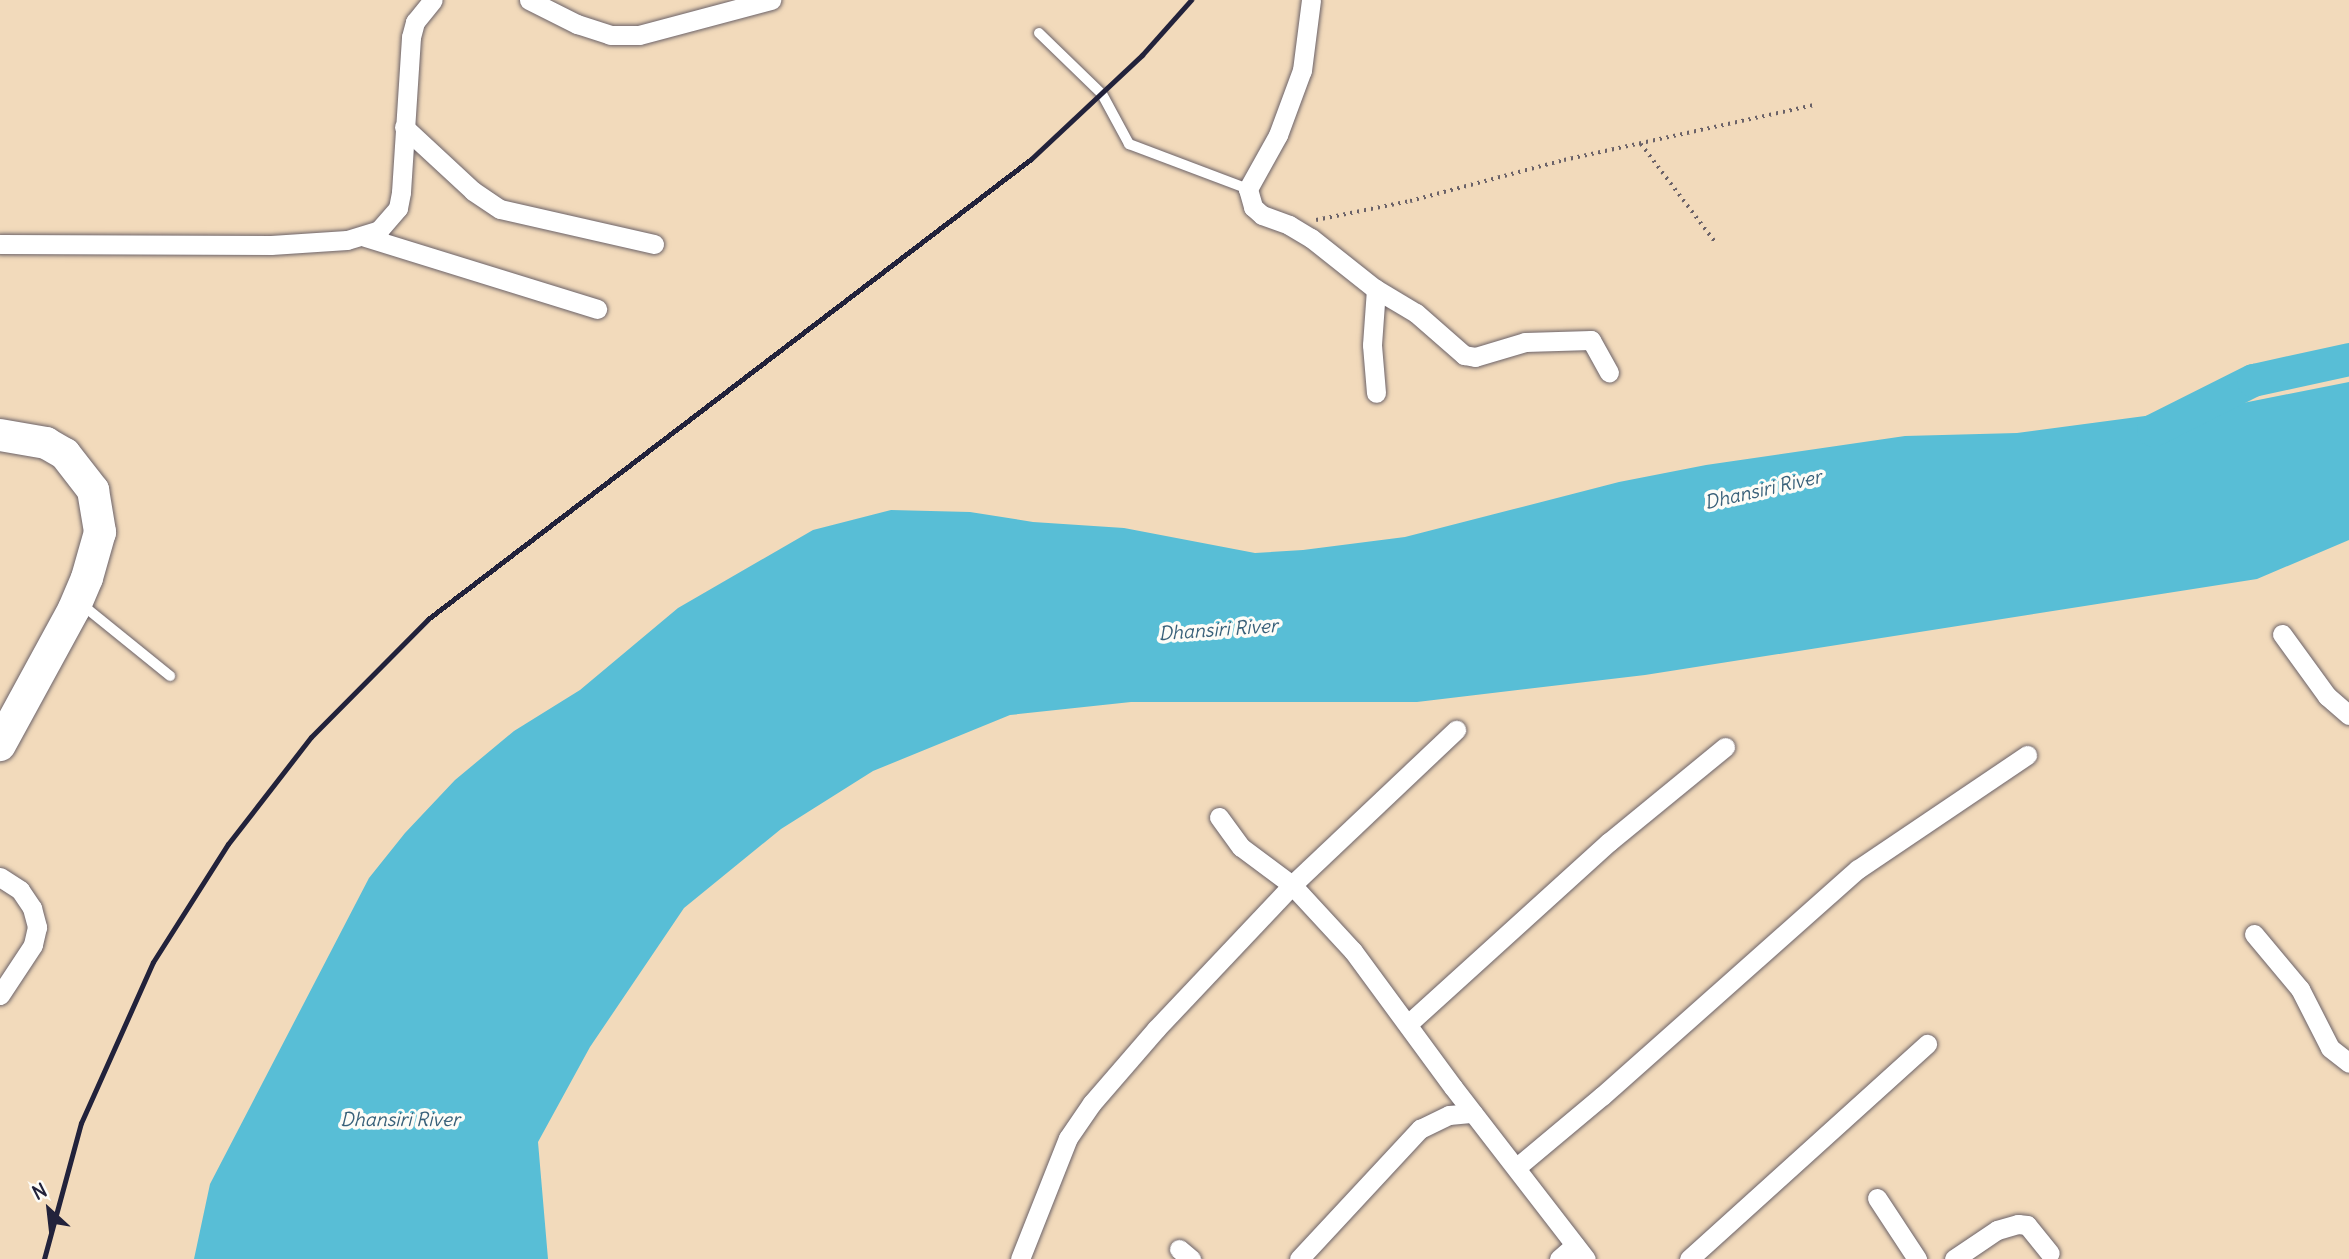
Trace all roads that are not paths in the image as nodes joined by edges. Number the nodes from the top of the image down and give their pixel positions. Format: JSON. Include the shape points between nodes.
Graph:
{"nodes":[{"id":1,"x":433,"y":0,"type":"edge"},
{"id":2,"x":529,"y":0,"type":"edge"},
{"id":3,"x":771,"y":0,"type":"edge"},
{"id":4,"x":1311,"y":0,"type":"edge"},
{"id":5,"x":1039,"y":33,"type":"dead end"},
{"id":6,"x":404,"y":127,"type":"junction"},
{"id":7,"x":1248,"y":189,"type":"junction"},
{"id":8,"x":365,"y":237,"type":"junction"},
{"id":9,"x":0,"y":244,"type":"edge"},
{"id":10,"x":654,"y":244,"type":"dead end"},
{"id":11,"x":1376,"y":289,"type":"junction"},
{"id":12,"x":597,"y":309,"type":"dead end"},
{"id":13,"x":1609,"y":372,"type":"dead end"},
{"id":14,"x":1376,"y":393,"type":"dead end"},
{"id":15,"x":0,"y":435,"type":"edge"},
{"id":16,"x":77,"y":601,"type":"junction"},
{"id":17,"x":2282,"y":634,"type":"dead end"},
{"id":18,"x":170,"y":676,"type":"dead end"},
{"id":19,"x":2349,"y":715,"type":"edge"},
{"id":20,"x":1456,"y":730,"type":"dead end"},
{"id":21,"x":0,"y":745,"type":"edge"},
{"id":22,"x":1726,"y":747,"type":"dead end"},
{"id":23,"x":2027,"y":755,"type":"dead end"},
{"id":24,"x":1219,"y":817,"type":"dead end"},
{"id":25,"x":0,"y":877,"type":"edge"},
{"id":26,"x":1292,"y":884,"type":"junction"},
{"id":27,"x":2254,"y":934,"type":"dead end"},
{"id":28,"x":0,"y":995,"type":"edge"},
{"id":29,"x":1408,"y":1024,"type":"junction"},
{"id":30,"x":1927,"y":1044,"type":"dead end"},
{"id":31,"x":2349,"y":1063,"type":"edge"},
{"id":32,"x":1473,"y":1112,"type":"junction"},
{"id":33,"x":1517,"y":1167,"type":"junction"},
{"id":34,"x":1877,"y":1198,"type":"dead end"},
{"id":35,"x":1580,"y":1252,"type":"edge"},
{"id":36,"x":2050,"y":1253,"type":"dead end"},
{"id":37,"x":1020,"y":1259,"type":"edge"},
{"id":38,"x":1299,"y":1259,"type":"edge"},
{"id":39,"x":1559,"y":1259,"type":"edge"},
{"id":40,"x":1689,"y":1259,"type":"edge"},
{"id":41,"x":1917,"y":1259,"type":"edge"},
{"id":42,"x":1954,"y":1259,"type":"edge"}],
"edges":[{"from":1,"to":6,"type":"street","via":[[415,22],[411,37]]},
{"from":2,"to":3,"type":"street","via":[[610,35],[639,35]]},
{"from":4,"to":7,"type":"street","via":[[1303,70],[1278,135]]},
{"from":5,"to":7,"type":"lane","via":[[1102,94],[1129,144]]},
{"from":6,"to":8,"type":"street","via":[[398,208],[389,221]]},
{"from":6,"to":10,"type":"street","via":[[473,191],[500,209]]},
{"from":7,"to":11,"type":"street","via":[[1253,206],[1262,215],[1311,238]]},
{"from":8,"to":9,"type":"street","via":[[271,245]]},
{"from":8,"to":12,"type":"street"},
{"from":11,"to":13,"type":"street","via":[[1416,313],[1464,355],[1475,357],[1525,342],[1591,340]]},
{"from":11,"to":14,"type":"street","via":[[1372,345]]},
{"from":15,"to":16,"type":"highway","via":[[46,443],[65,453],[93,490],[100,532]]},
{"from":16,"to":18,"type":"lane"},
{"from":16,"to":21,"type":"highway"},
{"from":17,"to":19,"type":"street","via":[[2327,696]]},
{"from":20,"to":26,"type":"street"},
{"from":22,"to":29,"type":"street","via":[[1609,842]]},
{"from":23,"to":33,"type":"street","via":[[1858,869]]},
{"from":24,"to":26,"type":"street","via":[[1241,847]]},
{"from":25,"to":28,"type":"street","via":[[20,890],[37,927],[33,945]]},
{"from":26,"to":29,"type":"street","via":[[1353,951]]},
{"from":26,"to":37,"type":"street","via":[[1156,1029],[1077,1122]]},
{"from":27,"to":31,"type":"street","via":[[2300,989],[2330,1048]]},
{"from":29,"to":32,"type":"street"},
{"from":30,"to":40,"type":"street"},
{"from":32,"to":33,"type":"street"},
{"from":32,"to":38,"type":"street","via":[[1449,1115],[1420,1129]]},
{"from":33,"to":35,"type":"street"},
{"from":34,"to":41,"type":"street"},
{"from":35,"to":39,"type":"street"},
{"from":36,"to":42,"type":"street","via":[[2027,1226],[2018,1224],[1997,1230]]}]}
